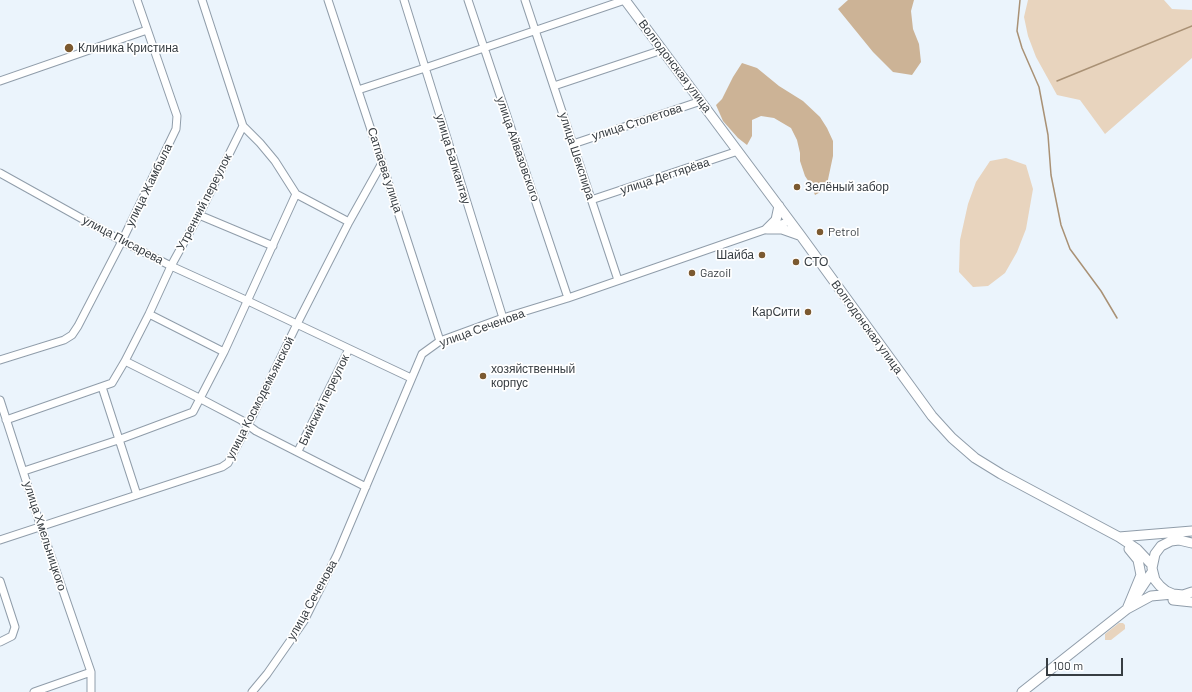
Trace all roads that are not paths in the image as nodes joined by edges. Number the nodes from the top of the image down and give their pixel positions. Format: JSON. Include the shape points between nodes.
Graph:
{"nodes":[{"id":1,"x":137,"y":0,"type":"edge"},
{"id":2,"x":202,"y":0,"type":"edge"},
{"id":3,"x":328,"y":0,"type":"edge"},
{"id":4,"x":404,"y":0,"type":"edge"},
{"id":5,"x":468,"y":0,"type":"edge"},
{"id":6,"x":525,"y":0,"type":"edge"},
{"id":7,"x":625,"y":0,"type":"edge"},
{"id":8,"x":147,"y":30,"type":"junction"},
{"id":9,"x":535,"y":31,"type":"junction"},
{"id":10,"x":484,"y":48,"type":"junction"},
{"id":11,"x":662,"y":50,"type":"junction"},
{"id":12,"x":425,"y":68,"type":"junction"},
{"id":13,"x":0,"y":81,"type":"edge"},
{"id":14,"x":554,"y":86,"type":"junction"},
{"id":15,"x":358,"y":90,"type":"junction"},
{"id":16,"x":701,"y":101,"type":"junction"},
{"id":17,"x":243,"y":126,"type":"junction"},
{"id":18,"x":573,"y":144,"type":"junction"},
{"id":19,"x":738,"y":151,"type":"junction"},
{"id":20,"x":382,"y":163,"type":"junction"},
{"id":21,"x":0,"y":173,"type":"edge"},
{"id":22,"x":296,"y":194,"type":"junction"},
{"id":23,"x":591,"y":200,"type":"junction"},
{"id":24,"x":779,"y":206,"type":"junction"},
{"id":25,"x":199,"y":215,"type":"junction"},
{"id":26,"x":790,"y":221,"type":"junction"},
{"id":27,"x":349,"y":222,"type":"junction"},
{"id":28,"x":767,"y":229,"type":"junction"},
{"id":29,"x":801,"y":236,"type":"junction"},
{"id":30,"x":122,"y":241,"type":"junction"},
{"id":31,"x":273,"y":246,"type":"junction"},
{"id":32,"x":171,"y":266,"type":"junction"},
{"id":33,"x":618,"y":280,"type":"junction"},
{"id":34,"x":568,"y":298,"type":"junction"},
{"id":35,"x":248,"y":301,"type":"junction"},
{"id":36,"x":149,"y":314,"type":"junction"},
{"id":37,"x":503,"y":318,"type":"junction"},
{"id":38,"x":297,"y":324,"type":"junction"},
{"id":39,"x":440,"y":341,"type":"junction"},
{"id":40,"x":349,"y":349,"type":"junction"},
{"id":41,"x":224,"y":352,"type":"junction"},
{"id":42,"x":0,"y":360,"type":"edge"},
{"id":43,"x":125,"y":361,"type":"junction"},
{"id":44,"x":411,"y":378,"type":"junction"},
{"id":45,"x":102,"y":387,"type":"junction"},
{"id":46,"x":201,"y":398,"type":"junction"},
{"id":47,"x":0,"y":400,"type":"edge"},
{"id":48,"x":6,"y":420,"type":"junction"},
{"id":49,"x":248,"y":426,"type":"junction"},
{"id":50,"x":118,"y":440,"type":"junction"},
{"id":51,"x":298,"y":451,"type":"junction"},
{"id":52,"x":24,"y":471,"type":"junction"},
{"id":53,"x":366,"y":487,"type":"junction"},
{"id":54,"x":137,"y":495,"type":"junction"},
{"id":55,"x":41,"y":526,"type":"junction"},
{"id":56,"x":1192,"y":531,"type":"edge"},
{"id":57,"x":1119,"y":538,"type":"junction"},
{"id":58,"x":0,"y":540,"type":"edge"},
{"id":59,"x":1170,"y":541,"type":"junction"},
{"id":60,"x":1190,"y":541,"type":"edge"},
{"id":61,"x":1152,"y":568,"type":"junction"},
{"id":62,"x":0,"y":581,"type":"edge"},
{"id":63,"x":1173,"y":594,"type":"junction"},
{"id":64,"x":1189,"y":595,"type":"edge"},
{"id":65,"x":1192,"y":602,"type":"edge"},
{"id":66,"x":1127,"y":609,"type":"junction"},
{"id":67,"x":0,"y":642,"type":"edge"},
{"id":68,"x":91,"y":672,"type":"junction"},
{"id":69,"x":34,"y":692,"type":"edge"},
{"id":70,"x":91,"y":692,"type":"edge"},
{"id":71,"x":252,"y":692,"type":"edge"},
{"id":72,"x":1022,"y":692,"type":"edge"}],
"edges":[{"from":1,"to":8,"type":"street","name":"улица Жамбыла"},
{"from":2,"to":17,"type":"street"},
{"from":3,"to":15,"type":"street","name":"Сатпаева улица"},
{"from":4,"to":12,"type":"street","name":"улица Балкантау"},
{"from":5,"to":10,"type":"street","name":"улица Айвазовского"},
{"from":6,"to":9,"type":"street","name":"улица Шекспира"},
{"from":7,"to":9,"type":"street"},
{"from":7,"to":11,"type":"main road","name":"Волгодонская улица"},
{"from":8,"to":13,"type":"street"},
{"from":8,"to":30,"type":"street","name":"улица Жамбыла","via":[[177,116],[176,129]]},
{"from":9,"to":10,"type":"street"},
{"from":9,"to":14,"type":"street","name":"улица Шекспира"},
{"from":10,"to":12,"type":"street"},
{"from":10,"to":34,"type":"street","name":"улица Айвазовского"},
{"from":11,"to":14,"type":"street"},
{"from":11,"to":16,"type":"main road","name":"Волгодонская улица"},
{"from":12,"to":15,"type":"street"},
{"from":12,"to":37,"type":"street","name":"улица Балкантау"},
{"from":14,"to":18,"type":"street","name":"улица Шекспира"},
{"from":15,"to":20,"type":"street","name":"Сатпаева улица"},
{"from":16,"to":18,"type":"street","name":"улица Столетова"},
{"from":16,"to":19,"type":"main road","name":"Волгодонская улица"},
{"from":17,"to":22,"type":"street","via":[[275,160]]},
{"from":17,"to":25,"type":"street","name":"Утренний переулок"},
{"from":18,"to":23,"type":"street","name":"улица Шекспира"},
{"from":19,"to":23,"type":"street","name":"улица Дегтярёва"},
{"from":19,"to":24,"type":"main road","name":"Волгодонская улица"},
{"from":20,"to":27,"type":"street","name":"улица Космодемьянской"},
{"from":20,"to":39,"type":"street","name":"Сатпаева улица"},
{"from":21,"to":30,"type":"street","name":"улица Писарева"},
{"from":22,"to":27,"type":"street"},
{"from":22,"to":31,"type":"street"},
{"from":23,"to":33,"type":"street","name":"улица Шекспира"},
{"from":24,"to":26,"type":"main road","name":"Волгодонская улица"},
{"from":24,"to":28,"type":"main road","via":[[776,220]]},
{"from":25,"to":31,"type":"street"},
{"from":25,"to":32,"type":"street","name":"Утренний переулок"},
{"from":26,"to":28,"type":"street","name":"улица Сеченова"},
{"from":26,"to":29,"type":"main road","name":"Волгодонская улица"},
{"from":27,"to":38,"type":"street","name":"улица Космодемьянской"},
{"from":28,"to":29,"type":"main road","via":[[790,230]]},
{"from":28,"to":33,"type":"street","name":"улица Сеченова"},
{"from":29,"to":57,"type":"main road","name":"Волгодонская улица","via":[[932,416],[952,438],[975,458],[1001,474]]},
{"from":30,"to":32,"type":"street","name":"улица Писарева"},
{"from":30,"to":42,"type":"street","name":"улица Жамбыла","via":[[72,335],[64,340]]},
{"from":31,"to":35,"type":"street"},
{"from":32,"to":35,"type":"street","name":"улица Писарева"},
{"from":32,"to":36,"type":"street","name":"Утренний переулок"},
{"from":33,"to":34,"type":"street","name":"улица Сеченова"},
{"from":34,"to":37,"type":"street","name":"улица Сеченова"},
{"from":35,"to":38,"type":"street","name":"улица Писарева"},
{"from":35,"to":41,"type":"street"},
{"from":36,"to":41,"type":"street"},
{"from":36,"to":43,"type":"street","name":"Утренний переулок"},
{"from":37,"to":39,"type":"street","name":"улица Сеченова"},
{"from":38,"to":40,"type":"street","name":"улица Писарева"},
{"from":38,"to":49,"type":"street","name":"улица Космодемьянской"},
{"from":39,"to":44,"type":"street","name":"улица Сеченова","via":[[422,354]]},
{"from":40,"to":44,"type":"street","name":"улица Писарева"},
{"from":40,"to":51,"type":"street","name":"Бийский переулок"},
{"from":41,"to":46,"type":"street"},
{"from":43,"to":45,"type":"street","name":"Утренний переулок","via":[[112,383]]},
{"from":43,"to":46,"type":"street"},
{"from":44,"to":53,"type":"street","name":"улица Сеченова"},
{"from":45,"to":48,"type":"street","name":"Утренний переулок"},
{"from":45,"to":50,"type":"street"},
{"from":46,"to":49,"type":"street"},
{"from":46,"to":50,"type":"street","via":[[193,412]]},
{"from":47,"to":48,"type":"street","name":"улица Хмельницкого"},
{"from":48,"to":52,"type":"street","name":"улица Хмельницкого"},
{"from":49,"to":51,"type":"street"},
{"from":49,"to":54,"type":"street","name":"улица Космодемьянской","via":[[228,463],[222,467]]},
{"from":50,"to":52,"type":"street"},
{"from":50,"to":54,"type":"street"},
{"from":51,"to":53,"type":"street"},
{"from":52,"to":55,"type":"street","name":"улица Хмельницкого"},
{"from":53,"to":71,"type":"street","name":"улица Сеченова","via":[[339,552],[304,621]]},
{"from":54,"to":55,"type":"street","name":"улица Космодемьянской"},
{"from":55,"to":58,"type":"street","name":"улица Космодемьянской"},
{"from":55,"to":68,"type":"street","name":"улица Хмельницкого"},
{"from":56,"to":57,"type":"main road"},
{"from":57,"to":59,"type":"main road"},
{"from":57,"to":61,"type":"main road","name":"Волгодонская улица","via":[[1137,549]]},
{"from":57,"to":66,"type":"main road","via":[[1138,560],[1141,574]]},
{"from":59,"to":60,"type":"main road"},
{"from":59,"to":61,"type":"main road","via":[[1155,554]]},
{"from":61,"to":63,"type":"main road","name":"Волгодонская улица","via":[[1155,580]]},
{"from":61,"to":66,"type":"main road"},
{"from":62,"to":67,"type":"street","via":[[15,627],[12,636]]},
{"from":63,"to":64,"type":"main road"},
{"from":63,"to":66,"type":"main road","via":[[1151,596]]},
{"from":65,"to":66,"type":"main road","via":[[1178,599],[1156,601]]},
{"from":66,"to":72,"type":"main road"},
{"from":68,"to":69,"type":"street"},
{"from":68,"to":70,"type":"street","name":"улица Хмельницкого"}]}
